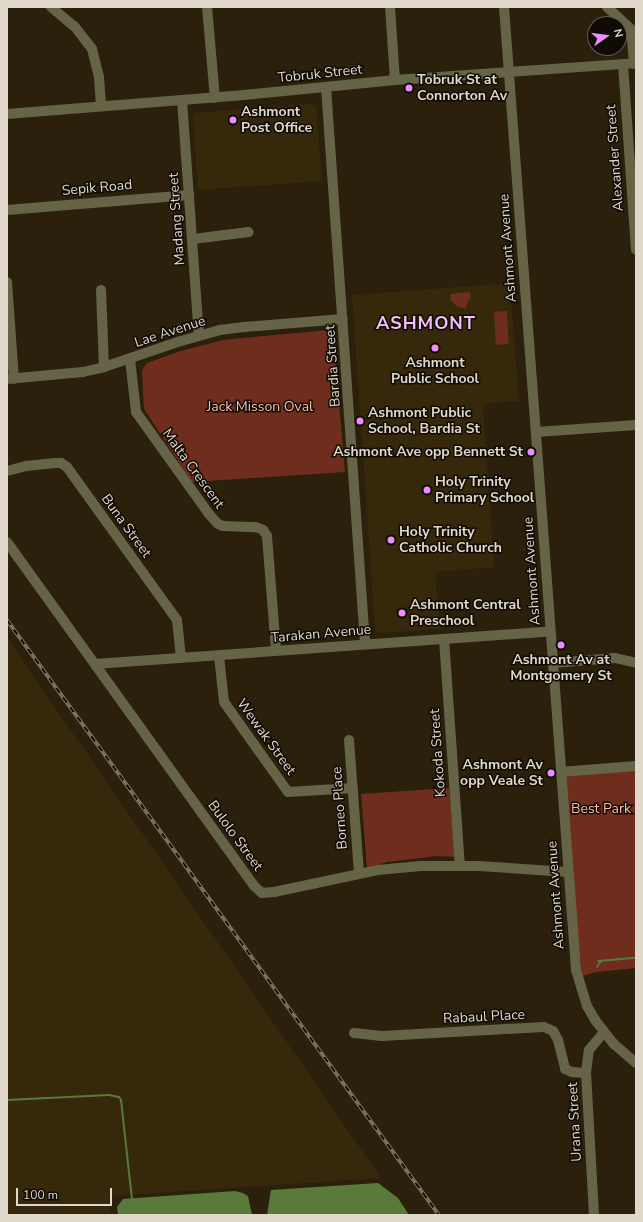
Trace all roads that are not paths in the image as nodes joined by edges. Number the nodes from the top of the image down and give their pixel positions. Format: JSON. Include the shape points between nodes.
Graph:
{"nodes":[{"id":1,"x":51,"y":7,"type":"edge"},
{"id":2,"x":207,"y":7,"type":"edge"},
{"id":3,"x":390,"y":7,"type":"edge"},
{"id":4,"x":504,"y":7,"type":"edge"},
{"id":5,"x":607,"y":7,"type":"edge"},
{"id":6,"x":623,"y":64,"type":"junction"},
{"id":7,"x":635,"y":64,"type":"edge"},
{"id":8,"x":509,"y":71,"type":"junction"},
{"id":9,"x":396,"y":80,"type":"junction"},
{"id":10,"x":326,"y":87,"type":"junction"},
{"id":11,"x":215,"y":98,"type":"junction"},
{"id":12,"x":182,"y":100,"type":"junction"},
{"id":13,"x":101,"y":106,"type":"junction"},
{"id":14,"x":7,"y":114,"type":"edge"},
{"id":15,"x":189,"y":194,"type":"junction"},
{"id":16,"x":7,"y":210,"type":"edge"},
{"id":17,"x":249,"y":232,"type":"dead end"},
{"id":18,"x":193,"y":239,"type":"junction"},
{"id":19,"x":636,"y":250,"type":"edge"},
{"id":20,"x":7,"y":282,"type":"edge"},
{"id":21,"x":101,"y":290,"type":"dead end"},
{"id":22,"x":343,"y":319,"type":"junction"},
{"id":23,"x":199,"y":335,"type":"junction"},
{"id":24,"x":130,"y":359,"type":"junction"},
{"id":25,"x":104,"y":367,"type":"junction"},
{"id":26,"x":11,"y":379,"type":"edge"},
{"id":27,"x":636,"y":425,"type":"edge"},
{"id":28,"x":536,"y":432,"type":"junction"},
{"id":29,"x":7,"y":471,"type":"edge"},
{"id":30,"x":7,"y":542,"type":"edge"},
{"id":31,"x":550,"y":631,"type":"junction"},
{"id":32,"x":444,"y":639,"type":"junction"},
{"id":33,"x":366,"y":644,"type":"junction"},
{"id":34,"x":276,"y":651,"type":"junction"},
{"id":35,"x":219,"y":656,"type":"junction"},
{"id":36,"x":181,"y":658,"type":"junction"},
{"id":37,"x":552,"y":663,"type":"junction"},
{"id":38,"x":636,"y":663,"type":"edge"},
{"id":39,"x":95,"y":664,"type":"junction"},
{"id":40,"x":349,"y":740,"type":"dead end"},
{"id":41,"x":636,"y":766,"type":"edge"},
{"id":42,"x":560,"y":772,"type":"junction"},
{"id":43,"x":352,"y":788,"type":"junction"},
{"id":44,"x":460,"y":865,"type":"junction"},
{"id":45,"x":568,"y":872,"type":"junction"},
{"id":46,"x":359,"y":874,"type":"junction"},
{"id":47,"x":604,"y":1032,"type":"junction"},
{"id":48,"x":354,"y":1033,"type":"dead end"},
{"id":49,"x":636,"y":1063,"type":"edge"},
{"id":50,"x":586,"y":1073,"type":"junction"},
{"id":51,"x":594,"y":1215,"type":"edge"}],
"edges":[{"from":1,"to":13,"type":"street","via":[[75,27],[92,49],[99,77]]},
{"from":2,"to":11,"type":"street"},
{"from":3,"to":9,"type":"street"},
{"from":4,"to":8,"type":"street","name":"Ashmont Avenue"},
{"from":5,"to":7,"type":"street","via":[[631,29]]},
{"from":6,"to":7,"type":"street","name":"Tobruk Street"},
{"from":6,"to":8,"type":"street","name":"Tobruk Street"},
{"from":6,"to":19,"type":"street","name":"Alexander Street"},
{"from":8,"to":9,"type":"street","name":"Tobruk Street"},
{"from":8,"to":28,"type":"street","name":"Ashmont Avenue"},
{"from":9,"to":10,"type":"street","name":"Tobruk Street"},
{"from":10,"to":11,"type":"street","name":"Tobruk Street"},
{"from":10,"to":22,"type":"street","name":"Bardia Street"},
{"from":11,"to":12,"type":"street","name":"Tobruk Street"},
{"from":12,"to":13,"type":"street","name":"Tobruk Street"},
{"from":12,"to":15,"type":"street","name":"Madang Street"},
{"from":13,"to":14,"type":"street","name":"Tobruk Street"},
{"from":15,"to":16,"type":"street","name":"Sepik Road"},
{"from":15,"to":18,"type":"street","name":"Madang Street"},
{"from":17,"to":18,"type":"street"},
{"from":18,"to":23,"type":"street","name":"Madang Street"},
{"from":20,"to":26,"type":"street"},
{"from":21,"to":25,"type":"street"},
{"from":22,"to":23,"type":"street","name":"Lae Avenue","via":[[244,327]]},
{"from":22,"to":33,"type":"street","name":"Bardia Street"},
{"from":23,"to":24,"type":"street","name":"Lae Avenue"},
{"from":24,"to":25,"type":"street","name":"Lae Avenue"},
{"from":24,"to":34,"type":"street","name":"Malta Crescent","via":[[136,412],[209,514],[223,526],[256,527],[263,530],[266,536]]},
{"from":25,"to":26,"type":"street","name":"Lae Avenue","via":[[83,372]]},
{"from":27,"to":28,"type":"street"},
{"from":28,"to":31,"type":"street","name":"Ashmont Avenue"},
{"from":29,"to":36,"type":"street","name":"Buna Street","via":[[37,464],[61,463],[67,467],[177,620]]},
{"from":30,"to":39,"type":"street","name":"Bulolo Street"},
{"from":31,"to":32,"type":"street","name":"Tarakan Avenue"},
{"from":31,"to":37,"type":"street","name":"Ashmont Avenue"},
{"from":32,"to":33,"type":"street","name":"Tarakan Avenue"},
{"from":32,"to":44,"type":"street","name":"Kokoda Street"},
{"from":33,"to":34,"type":"street","name":"Tarakan Avenue"},
{"from":34,"to":35,"type":"street","name":"Tarakan Avenue"},
{"from":35,"to":36,"type":"street","name":"Tarakan Avenue"},
{"from":35,"to":43,"type":"street","name":"Wewak Street","via":[[224,702],[288,792]]},
{"from":36,"to":39,"type":"street","name":"Tarakan Avenue"},
{"from":37,"to":38,"type":"street","via":[[615,658]]},
{"from":37,"to":42,"type":"street","name":"Ashmont Avenue"},
{"from":39,"to":46,"type":"street","name":"Bulolo Street","via":[[258,890],[267,894]]},
{"from":40,"to":43,"type":"street","name":"Borneo Place"},
{"from":41,"to":42,"type":"street"},
{"from":42,"to":45,"type":"street","name":"Ashmont Avenue"},
{"from":43,"to":46,"type":"street","name":"Borneo Place"},
{"from":44,"to":45,"type":"street","name":"Bulolo Street"},
{"from":44,"to":46,"type":"street","name":"Bulolo Street","via":[[401,868]]},
{"from":45,"to":47,"type":"street","name":"Ashmont Avenue","via":[[576,970],[587,1006]]},
{"from":47,"to":49,"type":"street","name":"Ashmont Avenue"},
{"from":47,"to":50,"type":"street","name":"Urana Street","via":[[589,1050]]},
{"from":48,"to":50,"type":"street","name":"Rabaul Place","via":[[382,1036],[544,1027],[553,1031],[558,1040],[565,1069]]},
{"from":50,"to":51,"type":"street","name":"Urana Street"}]}
